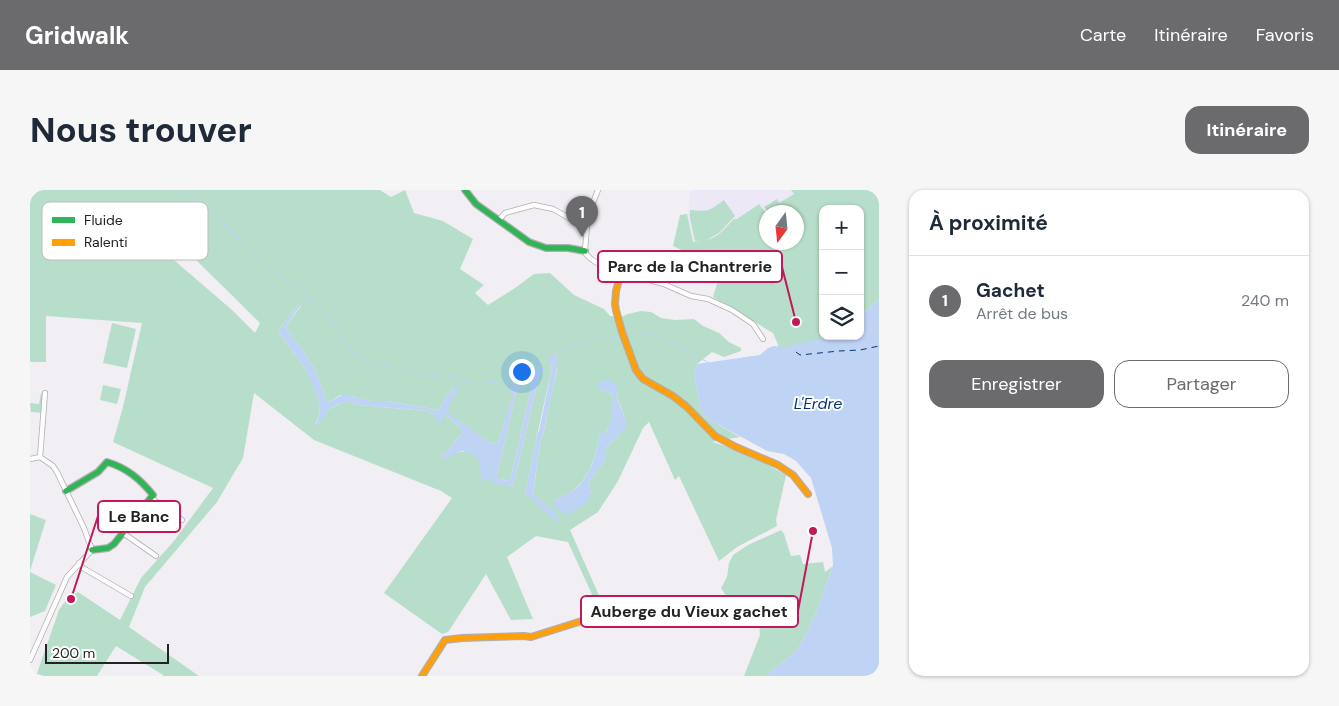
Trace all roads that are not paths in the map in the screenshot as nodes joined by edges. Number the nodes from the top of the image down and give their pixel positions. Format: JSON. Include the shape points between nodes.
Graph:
{"nodes":[{"id":1,"x":465,"y":190,"type":"edge"},
{"id":2,"x":598,"y":190,"type":"edge"},
{"id":3,"x":499,"y":220,"type":"junction"},
{"id":4,"x":587,"y":225,"type":"junction"},
{"id":5,"x":585,"y":251,"type":"junction"},
{"id":6,"x":622,"y":272,"type":"junction"},
{"id":7,"x":763,"y":339,"type":"dead end"},
{"id":8,"x":46,"y":393,"type":"dead end"},
{"id":9,"x":40,"y":457,"type":"junction"},
{"id":10,"x":30,"y":459,"type":"edge"},
{"id":11,"x":66,"y":491,"type":"junction"},
{"id":12,"x":808,"y":494,"type":"dead end"},
{"id":13,"x":151,"y":498,"type":"junction"},
{"id":14,"x":182,"y":520,"type":"dead end"},
{"id":15,"x":123,"y":533,"type":"junction"},
{"id":16,"x":92,"y":550,"type":"junction"},
{"id":17,"x":156,"y":556,"type":"dead end"},
{"id":18,"x":79,"y":563,"type":"junction"},
{"id":19,"x":130,"y":596,"type":"dead end"},
{"id":20,"x":604,"y":614,"type":"dead end"},
{"id":21,"x":30,"y":660,"type":"edge"},
{"id":22,"x":422,"y":676,"type":"edge"}],
"edges":[{"from":1,"to":3,"type":"street","via":[[476,204]]},
{"from":2,"to":4,"type":"street"},
{"from":3,"to":4,"type":"street","via":[[505,214],[534,205],[553,209]]},
{"from":3,"to":5,"type":"street","via":[[537,246]]},
{"from":4,"to":5,"type":"street"},
{"from":5,"to":6,"type":"street","via":[[600,266]]},
{"from":6,"to":7,"type":"street","via":[[708,299],[732,310],[753,324]]},
{"from":6,"to":12,"type":"street","via":[[615,304],[636,370],[643,379],[673,396],[715,436],[793,475]]},
{"from":8,"to":9,"type":"street"},
{"from":9,"to":10,"type":"street"},
{"from":9,"to":11,"type":"street","via":[[53,466]]},
{"from":11,"to":13,"type":"street","via":[[98,472],[107,462],[130,471],[142,480],[153,496]]},
{"from":11,"to":16,"type":"street"},
{"from":13,"to":14,"type":"street"},
{"from":13,"to":15,"type":"street"},
{"from":15,"to":16,"type":"street","via":[[108,548]]},
{"from":15,"to":17,"type":"street"},
{"from":16,"to":18,"type":"street"},
{"from":18,"to":19,"type":"street"},
{"from":18,"to":21,"type":"street","via":[[67,577]]},
{"from":20,"to":22,"type":"street","via":[[531,637],[445,640]]}]}
